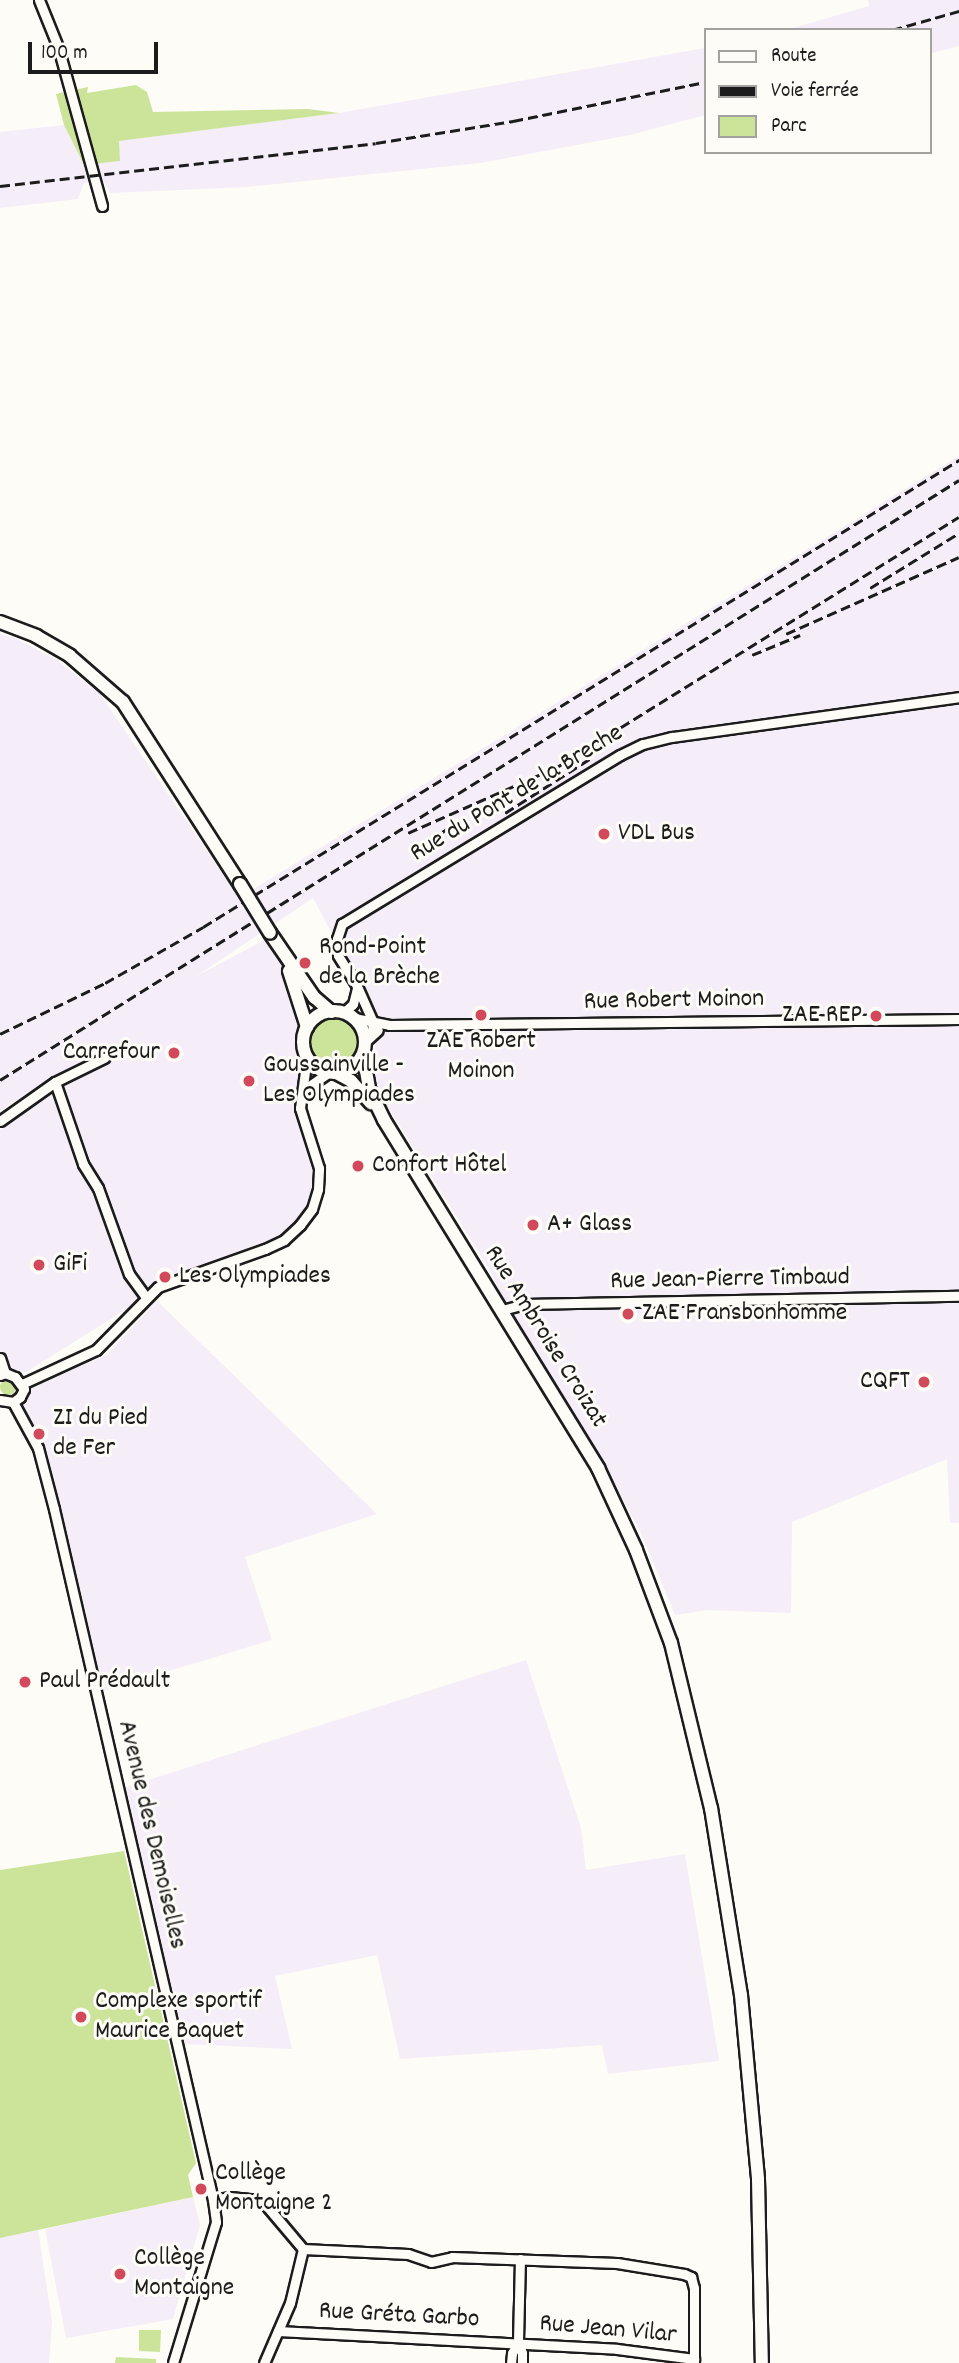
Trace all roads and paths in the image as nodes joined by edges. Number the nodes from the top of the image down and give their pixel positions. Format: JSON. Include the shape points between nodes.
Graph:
{"nodes":[{"id":1,"x":39,"y":0,"type":"edge"},
{"id":2,"x":102,"y":206,"type":"dead end"},
{"id":3,"x":0,"y":622,"type":"edge"},
{"id":4,"x":959,"y":697,"type":"edge"},
{"id":5,"x":279,"y":948,"type":"junction"},
{"id":6,"x":357,"y":986,"type":"junction"},
{"id":7,"x":343,"y":1014,"type":"junction"},
{"id":8,"x":959,"y":1019,"type":"edge"},
{"id":9,"x":372,"y":1020,"type":"junction"},
{"id":10,"x":389,"y":1025,"type":"junction"},
{"id":11,"x":307,"y":1027,"type":"junction"},
{"id":12,"x":369,"y":1036,"type":"junction"},
{"id":13,"x":363,"y":1054,"type":"junction"},
{"id":14,"x":307,"y":1057,"type":"junction"},
{"id":15,"x":104,"y":1058,"type":"dead end"},
{"id":16,"x":333,"y":1073,"type":"junction"},
{"id":17,"x":55,"y":1082,"type":"junction"},
{"id":18,"x":305,"y":1090,"type":"junction"},
{"id":19,"x":384,"y":1120,"type":"junction"},
{"id":20,"x":0,"y":1121,"type":"edge"},
{"id":21,"x":959,"y":1296,"type":"edge"},
{"id":22,"x":146,"y":1297,"type":"junction"},
{"id":23,"x":502,"y":1310,"type":"junction"},
{"id":24,"x":0,"y":1357,"type":"edge"},
{"id":25,"x":3,"y":1374,"type":"edge"},
{"id":26,"x":22,"y":1384,"type":"junction"},
{"id":27,"x":0,"y":1401,"type":"edge"},
{"id":28,"x":13,"y":1402,"type":"junction"},
{"id":29,"x":213,"y":2200,"type":"junction"},
{"id":30,"x":303,"y":2249,"type":"junction"},
{"id":31,"x":520,"y":2259,"type":"junction"},
{"id":32,"x":278,"y":2331,"type":"junction"},
{"id":33,"x":517,"y":2343,"type":"junction"},
{"id":34,"x":694,"y":2361,"type":"edge"},
{"id":35,"x":173,"y":2363,"type":"edge"},
{"id":36,"x":264,"y":2363,"type":"edge"},
{"id":37,"x":511,"y":2363,"type":"edge"},
{"id":38,"x":522,"y":2363,"type":"edge"},
{"id":39,"x":762,"y":2363,"type":"edge"}],
"edges":[{"from":1,"to":2,"type":"street","via":[[58,47]]},
{"from":3,"to":5,"type":"main road","bridge":true,"via":[[70,656],[123,702]]},
{"from":4,"to":6,"type":"street","name":"Rue du Pont de la Breche","via":[[672,737],[630,750],[342,924],[338,955]]},
{"from":5,"to":7,"type":"main road","via":[[314,997]]},
{"from":5,"to":11,"type":"main road","via":[[297,988]]},
{"from":6,"to":7,"type":"street","via":[[356,999]]},
{"from":6,"to":9,"type":"street","name":"Rue du Pont de la Breche"},
{"from":7,"to":9,"type":"street","name":"Rue Robert Moinon"},
{"from":7,"to":11,"type":"main road","via":[[317,1017]]},
{"from":7,"to":12,"type":"main road"},
{"from":8,"to":10,"type":"street","name":"Rue Robert Moinon"},
{"from":9,"to":10,"type":"street","name":"Rue Robert Moinon"},
{"from":9,"to":12,"type":"street","name":"Rue du Pont de la Breche"},
{"from":10,"to":12,"type":"street","name":"Rue Robert Moinon"},
{"from":11,"to":14,"type":"main road","via":[[303,1042]]},
{"from":12,"to":13,"type":"main road"},
{"from":13,"to":16,"type":"main road","via":[[355,1065]]},
{"from":13,"to":19,"type":"main road","via":[[369,1089]]},
{"from":14,"to":16,"type":"main road","via":[[314,1066]]},
{"from":14,"to":18,"type":"street"},
{"from":15,"to":17,"type":"street"},
{"from":16,"to":18,"type":"street"},
{"from":16,"to":19,"type":"main road","via":[[356,1086]]},
{"from":17,"to":20,"type":"street"},
{"from":17,"to":22,"type":"street","via":[[129,1274]]},
{"from":18,"to":22,"type":"street","via":[[300,1108],[319,1168],[312,1209],[300,1225],[265,1249],[158,1287]]},
{"from":19,"to":23,"type":"main road","name":"Rue Ambroise Croizat"},
{"from":21,"to":23,"type":"street","name":"Rue Jean-Pierre Timbaud","via":[[524,1304]]},
{"from":22,"to":26,"type":"street","via":[[96,1350]]},
{"from":23,"to":39,"type":"main road","name":"Rue Ambroise Croizat","via":[[598,1468],[651,1586],[697,1740],[733,1932],[747,2043],[757,2166]]},
{"from":24,"to":25,"type":"street"},
{"from":25,"to":26,"type":"street"},
{"from":26,"to":28,"type":"street","via":[[22,1394]]},
{"from":27,"to":28,"type":"street"},
{"from":28,"to":29,"type":"street","name":"Avenue des Demoiselles","via":[[38,1448],[54,1509]]},
{"from":29,"to":30,"type":"street","via":[[230,2197],[265,2204]]},
{"from":29,"to":35,"type":"street","name":"Avenue des Demoiselles","via":[[216,2222]]},
{"from":30,"to":31,"type":"street","via":[[408,2254],[431,2262],[452,2257]]},
{"from":30,"to":32,"type":"street","via":[[296,2284]]},
{"from":31,"to":33,"type":"street"},
{"from":31,"to":34,"type":"street","via":[[617,2263],[691,2277]]},
{"from":32,"to":33,"type":"street","name":"Rue Gréta Garbo"},
{"from":32,"to":36,"type":"street"},
{"from":33,"to":34,"type":"street","name":"Rue Jean Vilar","via":[[617,2349]]},
{"from":33,"to":37,"type":"street"},
{"from":33,"to":38,"type":"street"}]}
